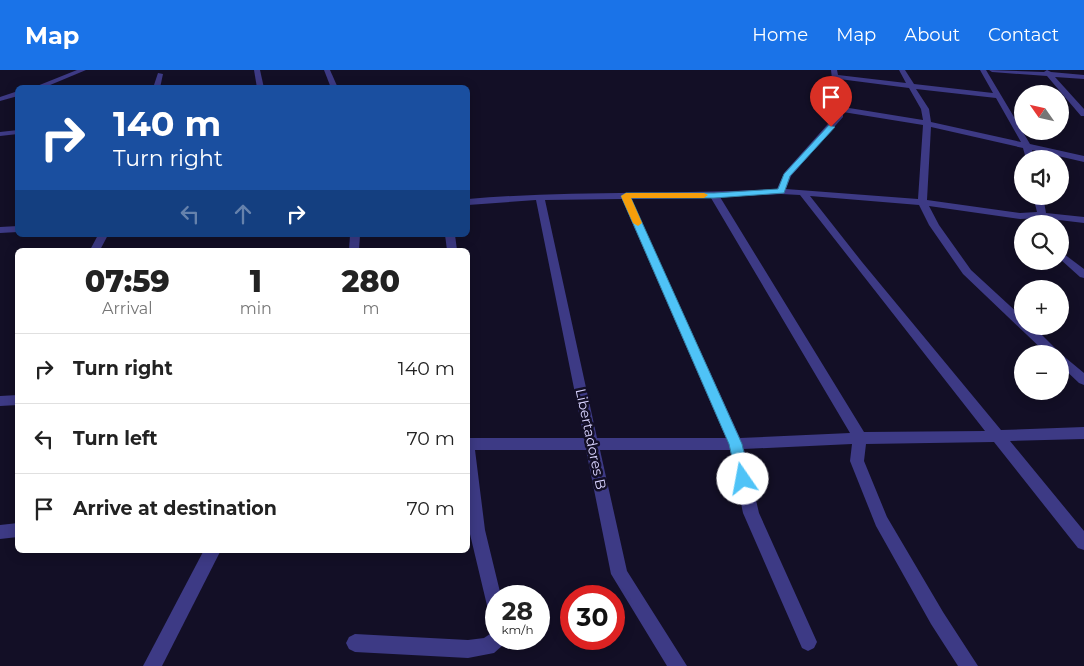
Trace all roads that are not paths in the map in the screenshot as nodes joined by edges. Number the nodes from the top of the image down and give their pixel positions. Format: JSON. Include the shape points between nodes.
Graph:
{"nodes":[{"id":1,"x":83,"y":70,"type":"edge"},
{"id":2,"x":257,"y":70,"type":"edge"},
{"id":3,"x":327,"y":70,"type":"edge"},
{"id":4,"x":902,"y":70,"type":"edge"},
{"id":5,"x":983,"y":70,"type":"edge"},
{"id":6,"x":992,"y":70,"type":"edge"},
{"id":7,"x":1047,"y":72,"type":"edge"},
{"id":8,"x":160,"y":74,"type":"dead end"},
{"id":9,"x":834,"y":74,"type":"edge"},
{"id":10,"x":1084,"y":78,"type":"edge"},
{"id":11,"x":43,"y":85,"type":"edge"},
{"id":12,"x":157,"y":85,"type":"edge"},
{"id":13,"x":260,"y":85,"type":"edge"},
{"id":14,"x":334,"y":85,"type":"edge"},
{"id":15,"x":910,"y":85,"type":"junction"},
{"id":16,"x":15,"y":94,"type":"edge"},
{"id":17,"x":998,"y":96,"type":"junction"},
{"id":18,"x":0,"y":99,"type":"edge"},
{"id":19,"x":1074,"y":102,"type":"junction"},
{"id":20,"x":1084,"y":104,"type":"edge"},
{"id":21,"x":839,"y":109,"type":"junction"},
{"id":22,"x":1084,"y":114,"type":"edge"},
{"id":23,"x":927,"y":123,"type":"junction"},
{"id":24,"x":15,"y":132,"type":"edge"},
{"id":25,"x":0,"y":134,"type":"edge"},
{"id":26,"x":1027,"y":146,"type":"junction"},
{"id":27,"x":1028,"y":150,"type":"edge"},
{"id":28,"x":1084,"y":159,"type":"edge"},
{"id":29,"x":781,"y":191,"type":"junction"},
{"id":30,"x":804,"y":194,"type":"junction"},
{"id":31,"x":714,"y":195,"type":"junction"},
{"id":32,"x":626,"y":196,"type":"junction"},
{"id":33,"x":540,"y":197,"type":"junction"},
{"id":34,"x":470,"y":202,"type":"edge"},
{"id":35,"x":922,"y":202,"type":"junction"},
{"id":36,"x":1014,"y":215,"type":"edge"},
{"id":37,"x":1069,"y":219,"type":"edge"},
{"id":38,"x":1084,"y":220,"type":"edge"},
{"id":39,"x":15,"y":229,"type":"edge"},
{"id":40,"x":0,"y":230,"type":"edge"},
{"id":41,"x":1069,"y":262,"type":"edge"},
{"id":42,"x":1084,"y":275,"type":"edge"},
{"id":43,"x":1014,"y":316,"type":"edge"},
{"id":44,"x":1035,"y":335,"type":"edge"},
{"id":45,"x":1046,"y":345,"type":"edge"},
{"id":46,"x":1069,"y":366,"type":"edge"},
{"id":47,"x":1084,"y":380,"type":"edge"},
{"id":48,"x":15,"y":400,"type":"edge"},
{"id":49,"x":0,"y":401,"type":"edge"},
{"id":50,"x":1084,"y":433,"type":"edge"},
{"id":51,"x":998,"y":436,"type":"junction"},
{"id":52,"x":860,"y":438,"type":"junction"},
{"id":53,"x":591,"y":443,"type":"junction"},
{"id":54,"x":470,"y":444,"type":"edge"},
{"id":55,"x":736,"y":444,"type":"junction"},
{"id":56,"x":470,"y":470,"type":"edge"},
{"id":57,"x":15,"y":530,"type":"edge"},
{"id":58,"x":0,"y":532,"type":"edge"},
{"id":59,"x":1084,"y":543,"type":"edge"},
{"id":60,"x":211,"y":553,"type":"edge"},
{"id":61,"x":489,"y":585,"type":"edge"},
{"id":62,"x":355,"y":642,"type":"dead end"},
{"id":63,"x":808,"y":642,"type":"dead end"},
{"id":64,"x":485,"y":646,"type":"edge"},
{"id":65,"x":152,"y":666,"type":"edge"},
{"id":66,"x":678,"y":666,"type":"edge"},
{"id":67,"x":969,"y":666,"type":"edge"}],
"edges":[{"from":1,"to":11,"type":"street"},
{"from":2,"to":13,"type":"street"},
{"from":3,"to":14,"type":"street"},
{"from":4,"to":15,"type":"street"},
{"from":5,"to":17,"type":"street"},
{"from":6,"to":7,"type":"street"},
{"from":7,"to":10,"type":"street"},
{"from":7,"to":19,"type":"street"},
{"from":8,"to":12,"type":"street"},
{"from":9,"to":15,"type":"street"},
{"from":9,"to":21,"type":"street"},
{"from":15,"to":17,"type":"street"},
{"from":15,"to":23,"type":"street","via":[[925,109]]},
{"from":16,"to":18,"type":"street"},
{"from":17,"to":26,"type":"street"},
{"from":19,"to":20,"type":"street"},
{"from":19,"to":22,"type":"street"},
{"from":21,"to":23,"type":"street"},
{"from":21,"to":29,"type":"street","via":[[840,116],[787,175]]},
{"from":23,"to":26,"type":"street"},
{"from":23,"to":35,"type":"street"},
{"from":24,"to":25,"type":"street"},
{"from":26,"to":27,"type":"street"},
{"from":26,"to":28,"type":"street"},
{"from":29,"to":30,"type":"street"},
{"from":29,"to":31,"type":"street"},
{"from":30,"to":35,"type":"street"},
{"from":30,"to":51,"type":"street"},
{"from":31,"to":32,"type":"street"},
{"from":31,"to":52,"type":"street"},
{"from":32,"to":33,"type":"street"},
{"from":32,"to":55,"type":"street"},
{"from":33,"to":34,"type":"street"},
{"from":33,"to":53,"type":"street","name":"Libertadores B"},
{"from":35,"to":36,"type":"street"},
{"from":35,"to":43,"type":"street","via":[[967,272]]},
{"from":37,"to":38,"type":"street"},
{"from":39,"to":40,"type":"street"},
{"from":41,"to":42,"type":"street"},
{"from":44,"to":45,"type":"street"},
{"from":46,"to":47,"type":"street"},
{"from":48,"to":49,"type":"street"},
{"from":50,"to":51,"type":"street"},
{"from":51,"to":52,"type":"street"},
{"from":51,"to":59,"type":"street"},
{"from":52,"to":55,"type":"street"},
{"from":52,"to":67,"type":"street","via":[[857,461],[881,521]]},
{"from":53,"to":54,"type":"street"},
{"from":53,"to":55,"type":"street"},
{"from":53,"to":66,"type":"street","name":"Libertadores B","via":[[619,574]]},
{"from":55,"to":63,"type":"street","via":[[751,513]]},
{"from":56,"to":61,"type":"street","via":[[476,530]]},
{"from":57,"to":58,"type":"street"},
{"from":60,"to":65,"type":"street"},
{"from":62,"to":64,"type":"street","via":[[468,649]]}]}
